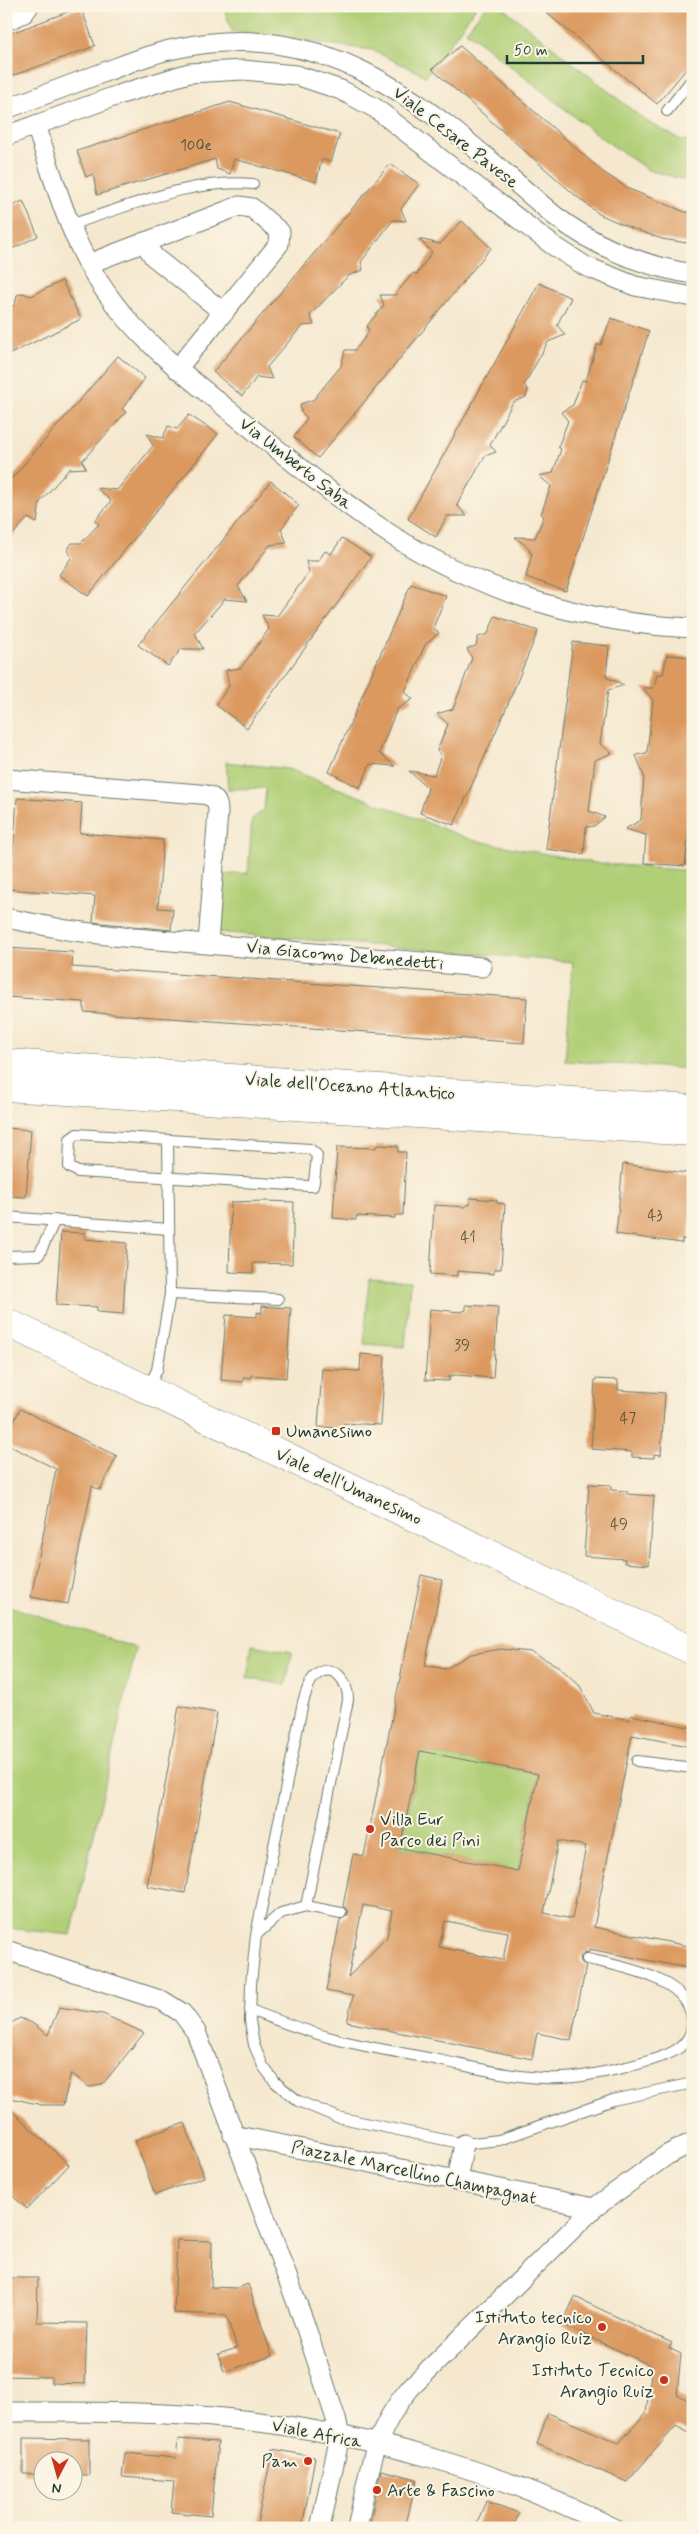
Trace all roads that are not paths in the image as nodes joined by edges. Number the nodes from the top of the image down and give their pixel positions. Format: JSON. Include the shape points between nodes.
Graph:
{"nodes":[{"id":1,"x":29,"y":6,"type":"edge"},
{"id":2,"x":6,"y":22,"type":"edge"},
{"id":3,"x":107,"y":71,"type":"junction"},
{"id":4,"x":693,"y":78,"type":"edge"},
{"id":5,"x":118,"y":95,"type":"junction"},
{"id":6,"x":6,"y":108,"type":"edge"},
{"id":7,"x":667,"y":111,"type":"dead end"},
{"id":8,"x":36,"y":125,"type":"junction"},
{"id":9,"x":6,"y":136,"type":"edge"},
{"id":10,"x":253,"y":184,"type":"dead end"},
{"id":11,"x":545,"y":207,"type":"junction"},
{"id":12,"x":70,"y":225,"type":"junction"},
{"id":13,"x":528,"y":227,"type":"junction"},
{"id":14,"x":144,"y":242,"type":"junction"},
{"id":15,"x":88,"y":264,"type":"junction"},
{"id":16,"x":693,"y":274,"type":"edge"},
{"id":17,"x":693,"y":297,"type":"edge"},
{"id":18,"x":224,"y":313,"type":"junction"},
{"id":19,"x":178,"y":369,"type":"junction"},
{"id":20,"x":693,"y":628,"type":"edge"},
{"id":21,"x":6,"y":779,"type":"edge"},
{"id":22,"x":6,"y":918,"type":"edge"},
{"id":23,"x":208,"y":943,"type":"junction"},
{"id":24,"x":482,"y":967,"type":"dead end"},
{"id":25,"x":6,"y":1063,"type":"edge"},
{"id":26,"x":6,"y":1087,"type":"edge"},
{"id":27,"x":693,"y":1109,"type":"edge"},
{"id":28,"x":693,"y":1132,"type":"edge"},
{"id":29,"x":168,"y":1140,"type":"junction"},
{"id":30,"x":169,"y":1178,"type":"junction"},
{"id":31,"x":6,"y":1217,"type":"edge"},
{"id":32,"x":55,"y":1220,"type":"junction"},
{"id":33,"x":169,"y":1229,"type":"junction"},
{"id":34,"x":6,"y":1256,"type":"edge"},
{"id":35,"x":170,"y":1294,"type":"junction"},
{"id":36,"x":278,"y":1300,"type":"dead end"},
{"id":37,"x":6,"y":1322,"type":"edge"},
{"id":38,"x":146,"y":1389,"type":"junction"},
{"id":39,"x":693,"y":1651,"type":"edge"},
{"id":40,"x":637,"y":1760,"type":"dead end"},
{"id":41,"x":693,"y":1768,"type":"edge"},
{"id":42,"x":306,"y":1906,"type":"junction"},
{"id":43,"x":341,"y":1913,"type":"dead end"},
{"id":44,"x":256,"y":1935,"type":"junction"},
{"id":45,"x":6,"y":1950,"type":"edge"},
{"id":46,"x":587,"y":1959,"type":"dead end"},
{"id":47,"x":250,"y":2010,"type":"junction"},
{"id":48,"x":693,"y":2083,"type":"edge"},
{"id":49,"x":233,"y":2135,"type":"junction"},
{"id":50,"x":693,"y":2142,"type":"edge"},
{"id":51,"x":464,"y":2144,"type":"junction"},
{"id":52,"x":457,"y":2180,"type":"junction"},
{"id":53,"x":594,"y":2208,"type":"junction"},
{"id":54,"x":6,"y":2412,"type":"edge"},
{"id":55,"x":340,"y":2436,"type":"junction"},
{"id":56,"x":376,"y":2444,"type":"junction"},
{"id":57,"x":320,"y":2528,"type":"edge"},
{"id":58,"x":357,"y":2528,"type":"edge"},
{"id":59,"x":614,"y":2528,"type":"edge"}],
"edges":[{"from":1,"to":2,"type":"street","via":[[24,13]]},
{"from":3,"to":5,"type":"street"},
{"from":3,"to":6,"type":"street","name":"Viale Cesare Pavese"},
{"from":3,"to":11,"type":"street","name":"Viale Cesare Pavese","via":[[163,52],[224,42],[273,43],[327,55],[366,72],[414,100]]},
{"from":4,"to":7,"type":"lane"},
{"from":5,"to":8,"type":"street","name":"Viale Cesare Pavese"},
{"from":5,"to":13,"type":"street","name":"Viale Cesare Pavese","via":[[171,78],[216,70],[280,73],[319,82],[375,108]]},
{"from":8,"to":9,"type":"street","name":"Viale Cesare Pavese"},
{"from":8,"to":12,"type":"street","name":"Via Umberto Saba"},
{"from":10,"to":12,"type":"lane","via":[[225,182],[195,187]]},
{"from":11,"to":13,"type":"street"},
{"from":11,"to":16,"type":"street","name":"Viale Cesare Pavese","via":[[572,228],[608,248],[661,269]]},
{"from":12,"to":15,"type":"street","name":"Via Umberto Saba"},
{"from":13,"to":17,"type":"street","name":"Viale Cesare Pavese","via":[[600,274],[646,289]]},
{"from":14,"to":15,"type":"street"},
{"from":14,"to":18,"type":"street","via":[[154,257]]},
{"from":14,"to":18,"type":"street","via":[[234,207],[248,206],[260,213],[280,232],[280,242]]},
{"from":15,"to":19,"type":"street","name":"Via Umberto Saba","via":[[126,320]]},
{"from":18,"to":19,"type":"street"},
{"from":19,"to":20,"type":"street","name":"Via Umberto Saba","via":[[352,507],[394,536],[450,567],[510,592],[562,608],[633,623]]},
{"from":21,"to":23,"type":"street","via":[[200,794],[214,798],[218,812]]},
{"from":22,"to":23,"type":"street","name":"Via Giacomo Debenedetti","via":[[94,934]]},
{"from":23,"to":24,"type":"street","name":"Via Giacomo Debenedetti"},
{"from":25,"to":27,"type":"main road","name":"Viale dell'Oceano Atlantico"},
{"from":26,"to":28,"type":"main road","name":"Viale dell'Oceano Atlantico"},
{"from":29,"to":30,"type":"lane"},
{"from":29,"to":30,"type":"lane","via":[[78,1134],[70,1139],[69,1167],[78,1172]]},
{"from":29,"to":30,"type":"lane","via":[[310,1149],[317,1155],[313,1186]]},
{"from":30,"to":33,"type":"lane"},
{"from":31,"to":32,"type":"lane"},
{"from":32,"to":33,"type":"lane"},
{"from":32,"to":34,"type":"lane","via":[[39,1255]]},
{"from":33,"to":35,"type":"lane"},
{"from":35,"to":36,"type":"lane"},
{"from":35,"to":38,"type":"lane","via":[[158,1370]]},
{"from":37,"to":38,"type":"main road","name":"Viale dell'Umanesimo"},
{"from":38,"to":39,"type":"main road","name":"Viale dell'Umanesimo"},
{"from":40,"to":41,"type":"lane"},
{"from":42,"to":43,"type":"lane"},
{"from":42,"to":44,"type":"lane","via":[[282,1912]]},
{"from":42,"to":44,"type":"lane","via":[[348,1700],[347,1683],[333,1672],[315,1676],[303,1702]]},
{"from":44,"to":47,"type":"lane"},
{"from":45,"to":49,"type":"street","via":[[157,1999],[178,2010],[199,2036]]},
{"from":46,"to":47,"type":"lane","via":[[639,1972],[676,1990],[690,2008],[692,2020],[691,2031],[683,2045],[657,2058],[588,2075],[542,2077],[344,2042]]},
{"from":47,"to":51,"type":"lane","via":[[257,2056],[275,2082],[291,2097],[312,2109],[337,2117]]},
{"from":48,"to":51,"type":"lane","via":[[606,2102],[499,2140]]},
{"from":49,"to":52,"type":"street","name":"Piazzale Marcellino Champagnat"},
{"from":49,"to":55,"type":"street","via":[[327,2385]]},
{"from":50,"to":53,"type":"street","via":[[667,2156]]},
{"from":51,"to":52,"type":"street"},
{"from":52,"to":53,"type":"street","name":"Piazzale Marcellino Champagnat"},
{"from":53,"to":56,"type":"street","via":[[414,2384],[392,2412]]},
{"from":54,"to":55,"type":"street","name":"Viale Africa","via":[[172,2414],[258,2422]]},
{"from":55,"to":56,"type":"street","name":"Viale Africa"},
{"from":55,"to":57,"type":"street"},
{"from":56,"to":58,"type":"street"},
{"from":56,"to":59,"type":"street","name":"Viale Africa","via":[[521,2488]]}]}
